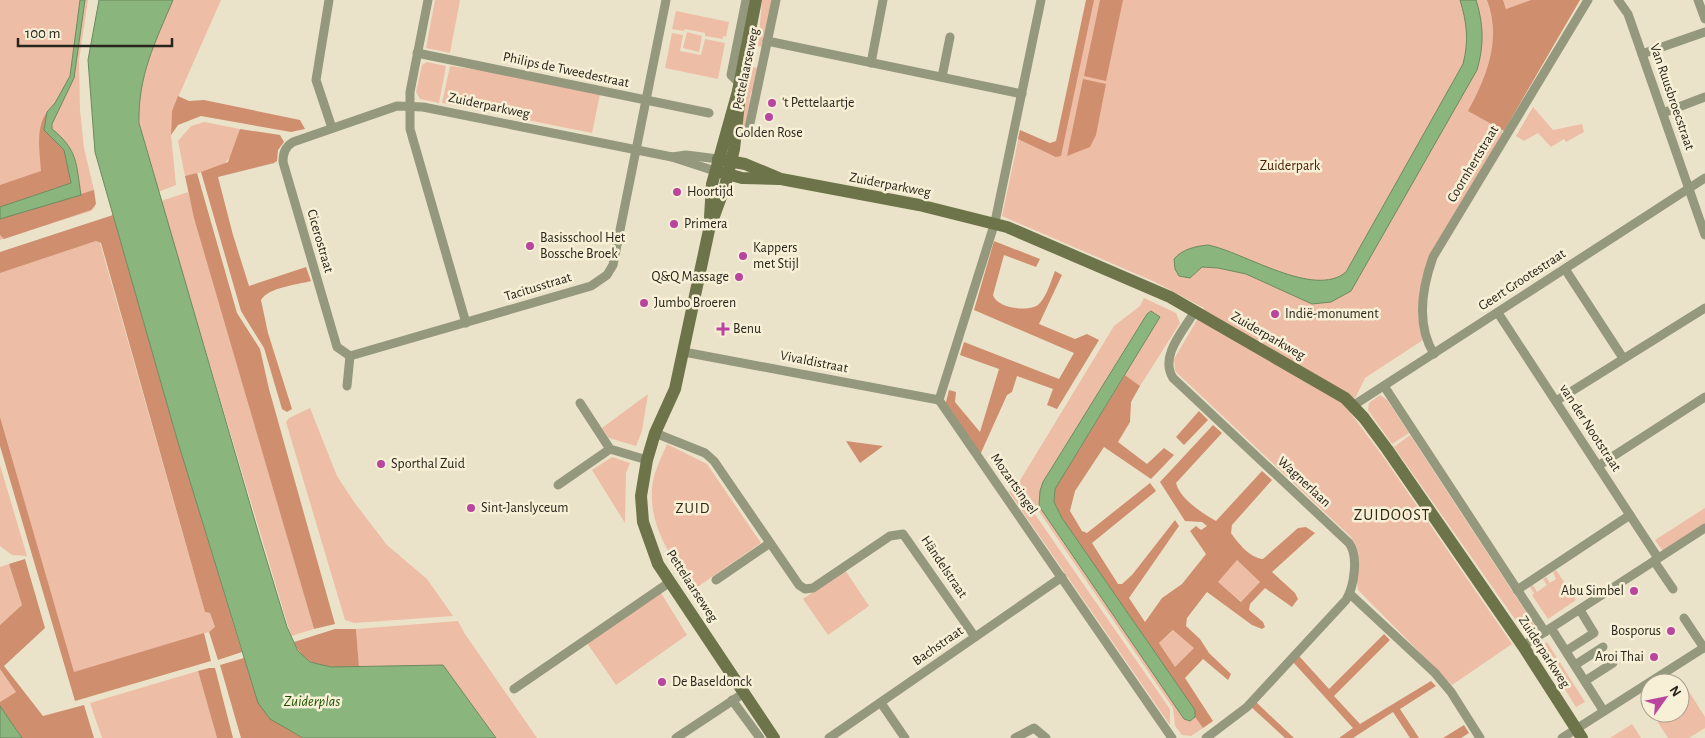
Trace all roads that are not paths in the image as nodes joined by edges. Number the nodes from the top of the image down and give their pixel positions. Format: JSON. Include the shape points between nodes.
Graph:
{"nodes":[{"id":1,"x":329,"y":0,"type":"edge"},
{"id":2,"x":428,"y":0,"type":"edge"},
{"id":3,"x":664,"y":0,"type":"edge"},
{"id":4,"x":746,"y":0,"type":"edge"},
{"id":5,"x":756,"y":0,"type":"edge"},
{"id":6,"x":776,"y":0,"type":"edge"},
{"id":7,"x":883,"y":0,"type":"edge"},
{"id":8,"x":1041,"y":0,"type":"edge"},
{"id":9,"x":1588,"y":0,"type":"edge"},
{"id":10,"x":1618,"y":0,"type":"edge"},
{"id":11,"x":1698,"y":0,"type":"edge"},
{"id":12,"x":1705,"y":19,"type":"edge"},
{"id":13,"x":1705,"y":32,"type":"edge"},
{"id":14,"x":950,"y":37,"type":"dead end"},
{"id":15,"x":767,"y":41,"type":"junction"},
{"id":16,"x":417,"y":53,"type":"junction"},
{"id":17,"x":1642,"y":54,"type":"junction"},
{"id":18,"x":871,"y":62,"type":"junction"},
{"id":19,"x":942,"y":77,"type":"junction"},
{"id":20,"x":736,"y":83,"type":"junction"},
{"id":21,"x":1022,"y":94,"type":"junction"},
{"id":22,"x":1705,"y":97,"type":"edge"},
{"id":23,"x":646,"y":100,"type":"junction"},
{"id":24,"x":410,"y":107,"type":"junction"},
{"id":25,"x":709,"y":113,"type":"dead end"},
{"id":26,"x":1663,"y":113,"type":"junction"},
{"id":27,"x":332,"y":128,"type":"junction"},
{"id":28,"x":735,"y":138,"type":"junction"},
{"id":29,"x":636,"y":150,"type":"junction"},
{"id":30,"x":717,"y":165,"type":"junction"},
{"id":31,"x":730,"y":168,"type":"junction"},
{"id":32,"x":1705,"y":178,"type":"edge"},
{"id":33,"x":1689,"y":188,"type":"junction"},
{"id":34,"x":996,"y":222,"type":"junction"},
{"id":35,"x":711,"y":225,"type":"junction"},
{"id":36,"x":1705,"y":234,"type":"edge"},
{"id":37,"x":1566,"y":269,"type":"junction"},
{"id":38,"x":1705,"y":308,"type":"edge"},
{"id":39,"x":1195,"y":311,"type":"junction"},
{"id":40,"x":1498,"y":313,"type":"junction"},
{"id":41,"x":466,"y":323,"type":"junction"},
{"id":42,"x":684,"y":352,"type":"junction"},
{"id":43,"x":1434,"y":354,"type":"junction"},
{"id":44,"x":350,"y":356,"type":"junction"},
{"id":45,"x":1623,"y":358,"type":"junction"},
{"id":46,"x":347,"y":386,"type":"dead end"},
{"id":47,"x":1384,"y":386,"type":"junction"},
{"id":48,"x":1705,"y":397,"type":"edge"},
{"id":49,"x":939,"y":400,"type":"junction"},
{"id":50,"x":1556,"y":401,"type":"junction"},
{"id":51,"x":580,"y":403,"type":"dead end"},
{"id":52,"x":1354,"y":405,"type":"junction"},
{"id":53,"x":656,"y":433,"type":"junction"},
{"id":54,"x":610,"y":449,"type":"junction"},
{"id":55,"x":647,"y":460,"type":"junction"},
{"id":56,"x":1598,"y":466,"type":"junction"},
{"id":57,"x":558,"y":484,"type":"dead end"},
{"id":58,"x":1630,"y":515,"type":"junction"},
{"id":59,"x":1705,"y":528,"type":"edge"},
{"id":60,"x":770,"y":543,"type":"junction"},
{"id":61,"x":1656,"y":560,"type":"junction"},
{"id":62,"x":1062,"y":578,"type":"junction"},
{"id":63,"x":716,"y":580,"type":"dead end"},
{"id":64,"x":670,"y":582,"type":"junction"},
{"id":65,"x":1673,"y":589,"type":"dead end"},
{"id":66,"x":1518,"y":590,"type":"junction"},
{"id":67,"x":1350,"y":594,"type":"junction"},
{"id":68,"x":1580,"y":610,"type":"junction"},
{"id":69,"x":1684,"y":618,"type":"dead end"},
{"id":70,"x":1548,"y":630,"type":"junction"},
{"id":71,"x":975,"y":637,"type":"junction"},
{"id":72,"x":1523,"y":646,"type":"junction"},
{"id":73,"x":1603,"y":647,"type":"dead end"},
{"id":74,"x":1704,"y":647,"type":"edge"},
{"id":75,"x":1566,"y":651,"type":"junction"},
{"id":76,"x":1613,"y":663,"type":"dead end"},
{"id":77,"x":1575,"y":666,"type":"junction"},
{"id":78,"x":1585,"y":681,"type":"junction"},
{"id":79,"x":514,"y":689,"type":"dead end"},
{"id":80,"x":744,"y":693,"type":"junction"},
{"id":81,"x":732,"y":700,"type":"junction"},
{"id":82,"x":880,"y":702,"type":"junction"},
{"id":83,"x":1603,"y":710,"type":"junction"},
{"id":84,"x":688,"y":730,"type":"junction"},
{"id":85,"x":1579,"y":733,"type":"edge"},
{"id":86,"x":676,"y":738,"type":"edge"},
{"id":87,"x":693,"y":738,"type":"edge"},
{"id":88,"x":760,"y":738,"type":"edge"},
{"id":89,"x":774,"y":738,"type":"edge"},
{"id":90,"x":829,"y":738,"type":"edge"},
{"id":91,"x":905,"y":738,"type":"edge"},
{"id":92,"x":1015,"y":738,"type":"edge"},
{"id":93,"x":1046,"y":738,"type":"edge"},
{"id":94,"x":1172,"y":738,"type":"edge"},
{"id":95,"x":1206,"y":738,"type":"edge"},
{"id":96,"x":1480,"y":738,"type":"edge"},
{"id":97,"x":1562,"y":738,"type":"edge"}],
"edges":[{"from":1,"to":27,"type":"street","via":[[316,80]]},
{"from":2,"to":16,"type":"street"},
{"from":3,"to":23,"type":"street","name":"Tacitusstraat"},
{"from":4,"to":20,"type":"street","name":"Pettelaarseweg"},
{"from":5,"to":20,"type":"street","name":"Pettelaarseweg"},
{"from":6,"to":15,"type":"street","name":"Pettelaarseweg"},
{"from":7,"to":18,"type":"street"},
{"from":8,"to":21,"type":"street"},
{"from":9,"to":43,"type":"street","name":"Coornhertstraat","via":[[1434,257],[1423,295],[1422,314]]},
{"from":10,"to":17,"type":"street","name":"Van Ruusbroecstraat","via":[[1628,14]]},
{"from":11,"to":12,"type":"street"},
{"from":13,"to":17,"type":"street"},
{"from":14,"to":19,"type":"street"},
{"from":15,"to":18,"type":"street"},
{"from":15,"to":28,"type":"street","name":"Pettelaarseweg","via":[[749,128]]},
{"from":16,"to":23,"type":"street","name":"Philips de Tweedestraat"},
{"from":16,"to":24,"type":"street"},
{"from":17,"to":26,"type":"street","name":"Van Ruusbroecstraat"},
{"from":18,"to":19,"type":"street"},
{"from":19,"to":21,"type":"street"},
{"from":20,"to":28,"type":"street","name":"Pettelaarseweg","via":[[739,103]]},
{"from":20,"to":30,"type":"street","name":"Pettelaarseweg"},
{"from":21,"to":34,"type":"street"},
{"from":22,"to":26,"type":"street"},
{"from":23,"to":25,"type":"street","name":"Philips de Tweedestraat"},
{"from":23,"to":29,"type":"street","name":"Tacitusstraat"},
{"from":24,"to":27,"type":"street","name":"Zuiderparkweg","via":[[397,106]]},
{"from":24,"to":29,"type":"street","name":"Zuiderparkweg"},
{"from":24,"to":41,"type":"street","via":[[410,129]]},
{"from":26,"to":33,"type":"street","name":"Van Ruusbroecstraat"},
{"from":27,"to":44,"type":"street","name":"Cicerostraat","via":[[287,146],[283,162],[337,347]]},
{"from":28,"to":31,"type":"street","name":"Pettelaarseweg"},
{"from":29,"to":30,"type":"street","name":"Zuiderparkweg"},
{"from":29,"to":41,"type":"street","name":"Tacitusstraat","via":[[613,265],[607,275],[590,286]]},
{"from":30,"to":31,"type":"street","name":"Zuiderparkweg"},
{"from":30,"to":35,"type":"street","name":"Pettelaarseweg","via":[[712,184]]},
{"from":31,"to":34,"type":"street","name":"Zuiderparkweg","via":[[758,180],[781,178]]},
{"from":31,"to":35,"type":"street","name":"Pettelaarseweg"},
{"from":32,"to":33,"type":"street","name":"Geert Grootestraat"},
{"from":33,"to":36,"type":"street","name":"Van Ruusbroecstraat"},
{"from":33,"to":37,"type":"street","name":"Geert Grootestraat"},
{"from":34,"to":39,"type":"street","name":"Zuiderparkweg","via":[[1162,293]]},
{"from":34,"to":49,"type":"street"},
{"from":35,"to":42,"type":"street","name":"Pettelaarseweg"},
{"from":37,"to":40,"type":"street","name":"Geert Grootestraat"},
{"from":37,"to":45,"type":"street"},
{"from":38,"to":45,"type":"street"},
{"from":39,"to":52,"type":"street","name":"Zuiderparkweg"},
{"from":39,"to":67,"type":"street","name":"Wagnerlaan","via":[[1168,358],[1169,372],[1349,543],[1355,557]]},
{"from":40,"to":43,"type":"street","name":"Geert Grootestraat"},
{"from":40,"to":50,"type":"street","name":"van der Nootstraat"},
{"from":41,"to":44,"type":"street","name":"Tacitusstraat"},
{"from":42,"to":49,"type":"street","name":"Vivaldistraat"},
{"from":42,"to":53,"type":"street","name":"Pettelaarseweg","via":[[671,374]]},
{"from":43,"to":47,"type":"street","name":"Geert Grootestraat"},
{"from":44,"to":46,"type":"street"},
{"from":45,"to":50,"type":"street"},
{"from":47,"to":52,"type":"street","name":"Geert Grootestraat"},
{"from":47,"to":66,"type":"street","name":"Zuiderparkweg"},
{"from":48,"to":56,"type":"street"},
{"from":49,"to":62,"type":"street","name":"Mozartsingel"},
{"from":50,"to":56,"type":"street","name":"van der Nootstraat"},
{"from":51,"to":54,"type":"street"},
{"from":52,"to":72,"type":"street","name":"Zuiderparkweg"},
{"from":53,"to":55,"type":"street","name":"Pettelaarseweg"},
{"from":53,"to":60,"type":"street","via":[[705,453],[714,461]]},
{"from":54,"to":55,"type":"street"},
{"from":54,"to":57,"type":"street"},
{"from":55,"to":64,"type":"street","name":"Pettelaarseweg","via":[[641,496],[643,522],[658,564]]},
{"from":56,"to":58,"type":"street","name":"van der Nootstraat"},
{"from":58,"to":61,"type":"street","name":"van der Nootstraat"},
{"from":58,"to":66,"type":"street"},
{"from":59,"to":61,"type":"street"},
{"from":60,"to":63,"type":"street"},
{"from":60,"to":71,"type":"street","name":"Händelstraat","via":[[805,589],[813,588],[890,536],[904,534]]},
{"from":61,"to":65,"type":"street","name":"van der Nootstraat"},
{"from":61,"to":68,"type":"street"},
{"from":62,"to":71,"type":"street","name":"Bachstraat"},
{"from":62,"to":94,"type":"street","name":"Mozartsingel"},
{"from":64,"to":79,"type":"street"},
{"from":64,"to":80,"type":"street","name":"Pettelaarseweg"},
{"from":66,"to":70,"type":"street","name":"Zuiderparkweg"},
{"from":67,"to":95,"type":"street","via":[[1247,707]]},
{"from":67,"to":96,"type":"street","via":[[1434,673]]},
{"from":68,"to":70,"type":"street"},
{"from":68,"to":75,"type":"street","via":[[1594,634]]},
{"from":69,"to":74,"type":"street"},
{"from":70,"to":72,"type":"street"},
{"from":70,"to":75,"type":"street","name":"Zuiderparkweg"},
{"from":71,"to":82,"type":"street","name":"Bachstraat"},
{"from":72,"to":85,"type":"street","name":"Zuiderparkweg"},
{"from":73,"to":77,"type":"street"},
{"from":74,"to":83,"type":"street"},
{"from":75,"to":77,"type":"street","name":"Zuiderparkweg"},
{"from":76,"to":78,"type":"street"},
{"from":77,"to":78,"type":"street","name":"Zuiderparkweg"},
{"from":78,"to":83,"type":"street","name":"Zuiderparkweg"},
{"from":80,"to":81,"type":"street"},
{"from":80,"to":89,"type":"street","name":"Pettelaarseweg"},
{"from":81,"to":84,"type":"street"},
{"from":81,"to":88,"type":"street"},
{"from":82,"to":90,"type":"street","name":"Bachstraat"},
{"from":82,"to":91,"type":"street"},
{"from":83,"to":85,"type":"street"},
{"from":84,"to":86,"type":"street"},
{"from":84,"to":87,"type":"street"},
{"from":85,"to":97,"type":"street"},
{"from":92,"to":93,"type":"street","via":[[1034,728]]}]}
